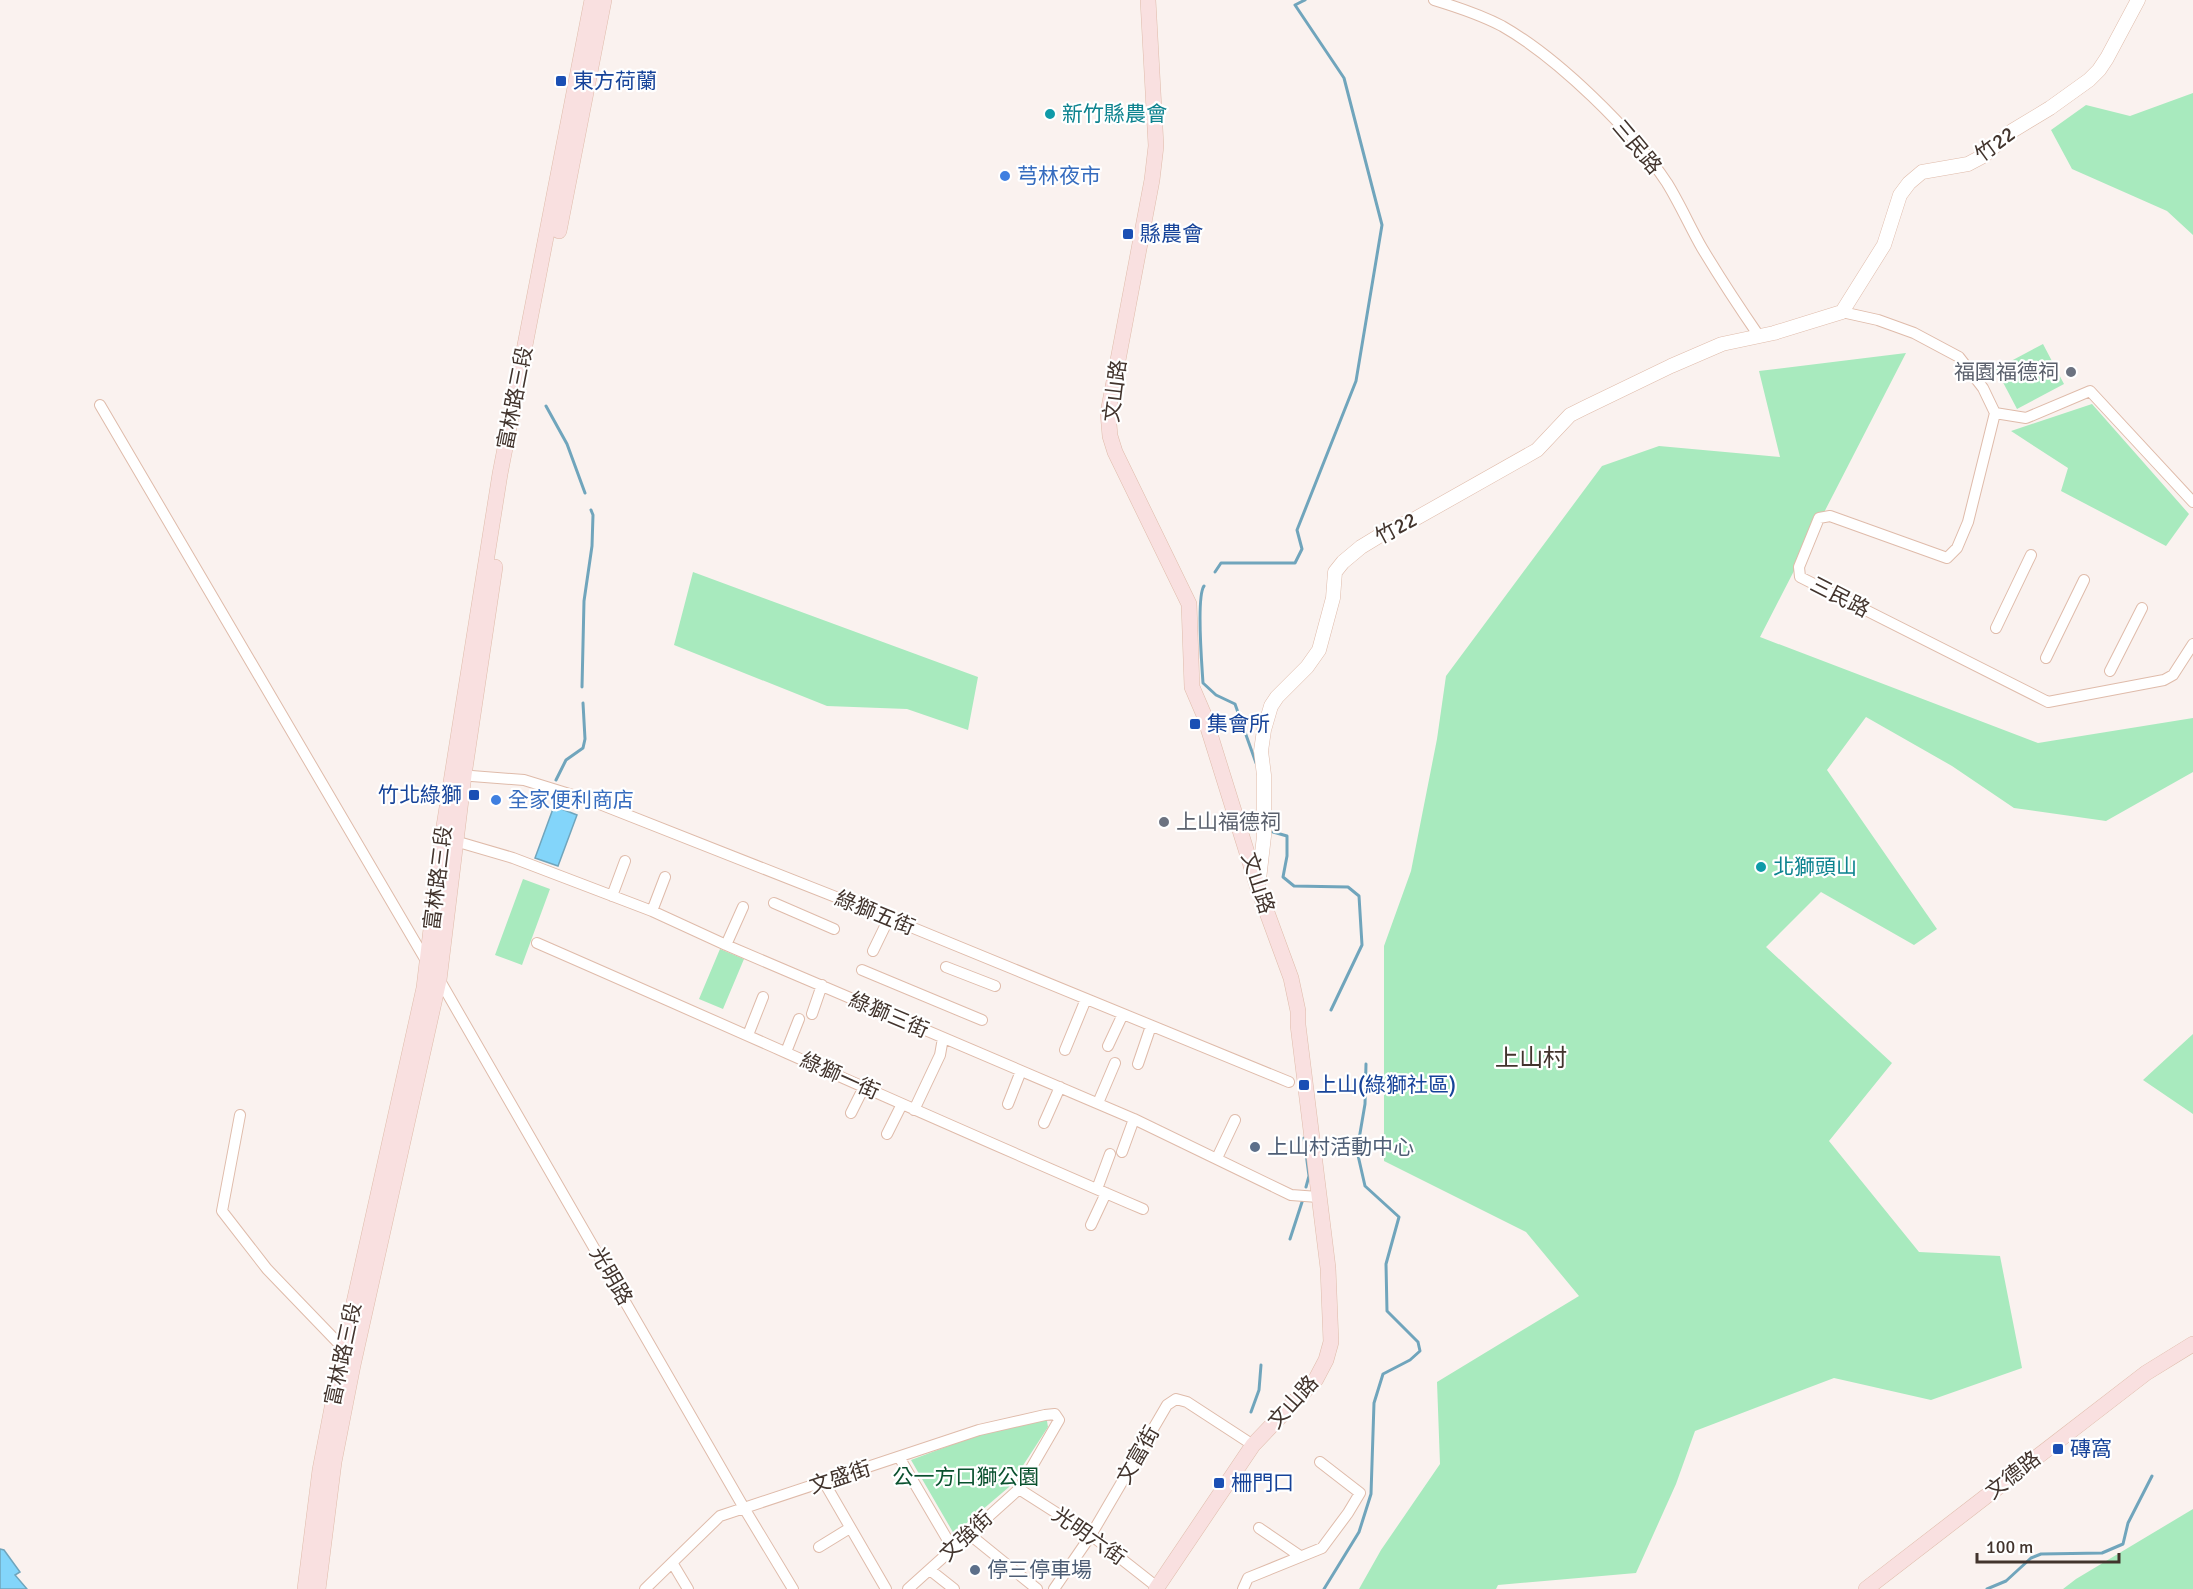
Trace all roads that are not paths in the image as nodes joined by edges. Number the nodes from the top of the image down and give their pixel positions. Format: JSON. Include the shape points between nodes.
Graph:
{"nodes":[{"id":1,"x":592,"y":0,"type":"edge"},
{"id":2,"x":604,"y":0,"type":"edge"},
{"id":3,"x":1148,"y":0,"type":"edge"},
{"id":4,"x":1434,"y":0,"type":"edge"},
{"id":5,"x":2138,"y":0,"type":"edge"},
{"id":6,"x":567,"y":166,"type":"junction"},
{"id":7,"x":1842,"y":312,"type":"junction"},
{"id":8,"x":1759,"y":336,"type":"junction"},
{"id":9,"x":100,"y":405,"type":"dead end"},
{"id":10,"x":1995,"y":413,"type":"junction"},
{"id":11,"x":2193,"y":502,"type":"edge"},
{"id":12,"x":2031,"y":555,"type":"dead end"},
{"id":13,"x":2084,"y":580,"type":"dead end"},
{"id":14,"x":2142,"y":608,"type":"dead end"},
{"id":15,"x":1996,"y":628,"type":"dead end"},
{"id":16,"x":2193,"y":644,"type":"edge"},
{"id":17,"x":2046,"y":658,"type":"dead end"},
{"id":18,"x":2110,"y":671,"type":"dead end"},
{"id":19,"x":458,"y":775,"type":"junction"},
{"id":20,"x":455,"y":841,"type":"junction"},
{"id":21,"x":625,"y":861,"type":"dead end"},
{"id":22,"x":665,"y":877,"type":"dead end"},
{"id":23,"x":1258,"y":888,"type":"junction"},
{"id":24,"x":612,"y":896,"type":"junction"},
{"id":25,"x":774,"y":903,"type":"dead end"},
{"id":26,"x":743,"y":907,"type":"dead end"},
{"id":27,"x":652,"y":910,"type":"junction"},
{"id":28,"x":889,"y":918,"type":"junction"},
{"id":29,"x":834,"y":929,"type":"dead end"},
{"id":30,"x":537,"y":943,"type":"dead end"},
{"id":31,"x":726,"y":945,"type":"junction"},
{"id":32,"x":873,"y":951,"type":"dead end"},
{"id":33,"x":427,"y":963,"type":"junction"},
{"id":34,"x":946,"y":967,"type":"dead end"},
{"id":35,"x":862,"y":970,"type":"dead end"},
{"id":36,"x":439,"y":980,"type":"junction"},
{"id":37,"x":822,"y":985,"type":"junction"},
{"id":38,"x":995,"y":986,"type":"dead end"},
{"id":39,"x":764,"y":997,"type":"dead end"},
{"id":40,"x":1086,"y":999,"type":"junction"},
{"id":41,"x":812,"y":1014,"type":"dead end"},
{"id":42,"x":1123,"y":1014,"type":"junction"},
{"id":43,"x":799,"y":1019,"type":"dead end"},
{"id":44,"x":982,"y":1020,"type":"dead end"},
{"id":45,"x":1152,"y":1026,"type":"junction"},
{"id":46,"x":748,"y":1035,"type":"junction"},
{"id":47,"x":943,"y":1038,"type":"junction"},
{"id":48,"x":1108,"y":1046,"type":"dead end"},
{"id":49,"x":1065,"y":1050,"type":"dead end"},
{"id":50,"x":786,"y":1052,"type":"junction"},
{"id":51,"x":1115,"y":1063,"type":"dead end"},
{"id":52,"x":1138,"y":1064,"type":"dead end"},
{"id":53,"x":1021,"y":1071,"type":"junction"},
{"id":54,"x":1289,"y":1082,"type":"dead end"},
{"id":55,"x":864,"y":1087,"type":"junction"},
{"id":56,"x":1060,"y":1087,"type":"junction"},
{"id":57,"x":1098,"y":1103,"type":"junction"},
{"id":58,"x":902,"y":1104,"type":"junction"},
{"id":59,"x":1008,"y":1104,"type":"dead end"},
{"id":60,"x":914,"y":1110,"type":"junction"},
{"id":61,"x":851,"y":1113,"type":"dead end"},
{"id":62,"x":240,"y":1115,"type":"dead end"},
{"id":63,"x":1134,"y":1119,"type":"junction"},
{"id":64,"x":1234,"y":1120,"type":"dead end"},
{"id":65,"x":1044,"y":1123,"type":"dead end"},
{"id":66,"x":887,"y":1134,"type":"dead end"},
{"id":67,"x":1122,"y":1152,"type":"dead end"},
{"id":68,"x":1110,"y":1154,"type":"dead end"},
{"id":69,"x":1217,"y":1158,"type":"junction"},
{"id":70,"x":1101,"y":1191,"type":"junction"},
{"id":71,"x":1318,"y":1197,"type":"junction"},
{"id":72,"x":1143,"y":1209,"type":"dead end"},
{"id":73,"x":1091,"y":1225,"type":"dead end"},
{"id":74,"x":2193,"y":1344,"type":"edge"},
{"id":75,"x":344,"y":1349,"type":"junction"},
{"id":76,"x":1059,"y":1420,"type":"joint"},
{"id":77,"x":1252,"y":1445,"type":"junction"},
{"id":78,"x":899,"y":1457,"type":"junction"},
{"id":79,"x":1320,"y":1462,"type":"dead end"},
{"id":80,"x":824,"y":1482,"type":"junction"},
{"id":81,"x":1018,"y":1489,"type":"junction"},
{"id":82,"x":744,"y":1508,"type":"junction"},
{"id":83,"x":850,"y":1528,"type":"junction"},
{"id":84,"x":1259,"y":1528,"type":"dead end"},
{"id":85,"x":969,"y":1534,"type":"junction"},
{"id":86,"x":1091,"y":1534,"type":"junction"},
{"id":87,"x":819,"y":1547,"type":"dead end"},
{"id":88,"x":953,"y":1549,"type":"junction"},
{"id":89,"x":1300,"y":1556,"type":"junction"},
{"id":90,"x":672,"y":1564,"type":"junction"},
{"id":91,"x":930,"y":1570,"type":"junction"},
{"id":92,"x":1156,"y":1588,"type":"edge"},
{"id":93,"x":313,"y":1589,"type":"edge"},
{"id":94,"x":645,"y":1589,"type":"edge"},
{"id":95,"x":688,"y":1589,"type":"edge"},
{"id":96,"x":793,"y":1589,"type":"edge"},
{"id":97,"x":886,"y":1589,"type":"edge"},
{"id":98,"x":908,"y":1589,"type":"edge"},
{"id":99,"x":954,"y":1589,"type":"edge"},
{"id":100,"x":1037,"y":1589,"type":"edge"},
{"id":101,"x":1054,"y":1589,"type":"edge"},
{"id":102,"x":1244,"y":1589,"type":"edge"},
{"id":103,"x":1866,"y":1589,"type":"edge"}],
"edges":[{"from":1,"to":6,"type":"main road"},
{"from":2,"to":6,"type":"main road"},
{"from":3,"to":23,"type":"main road","name":"文山路","via":[[1156,146],[1108,413],[1110,436],[1114,452],[1189,604],[1192,687]]},
{"from":4,"to":8,"type":"street","name":"三民路","via":[[1502,26],[1562,70],[1610,115],[1668,184],[1727,290]]},
{"from":5,"to":7,"type":"street","name":"竹22","number":"竹22","via":[[2108,58],[2089,80],[2012,131],[1985,155],[1968,164],[1922,172],[1909,183],[1900,195],[1884,245]]},
{"from":6,"to":19,"type":"main road","name":"富林路三段","via":[[500,474]]},
{"from":7,"to":8,"type":"street","number":"竹22"},
{"from":7,"to":10,"type":"street","via":[[1914,333],[1959,357],[1983,388]]},
{"from":8,"to":23,"type":"street","name":"竹22","number":"竹22","via":[[1722,344],[1570,415],[1537,450],[1389,530],[1343,562],[1335,572],[1333,598],[1319,650],[1277,697],[1264,730],[1264,836]]},
{"from":9,"to":33,"type":"street","name":"光明路"},
{"from":10,"to":11,"type":"street","via":[[2026,418],[2090,391]]},
{"from":10,"to":16,"type":"street","name":"三民路","via":[[1968,522],[1957,548],[1947,558],[1830,516],[1819,518],[1799,567],[1800,577],[2048,702],[2164,680],[2173,675]]},
{"from":12,"to":15,"type":"street"},
{"from":13,"to":17,"type":"street"},
{"from":14,"to":18,"type":"street"},
{"from":19,"to":20,"type":"main road","name":"富林路三段"},
{"from":19,"to":28,"type":"street","name":"綠獅五街","via":[[524,780],[592,801]]},
{"from":19,"to":33,"type":"main road","name":"富林路三段","via":[[441,845]]},
{"from":20,"to":24,"type":"street","name":"綠獅三街","via":[[513,858]]},
{"from":20,"to":36,"type":"main road","name":"富林路三段"},
{"from":21,"to":24,"type":"street"},
{"from":22,"to":27,"type":"street"},
{"from":23,"to":71,"type":"main road","name":"文山路","via":[[1285,961],[1298,1011]]},
{"from":24,"to":27,"type":"street","name":"綠獅三街"},
{"from":25,"to":29,"type":"street"},
{"from":26,"to":31,"type":"street"},
{"from":27,"to":31,"type":"street","name":"綠獅三街"},
{"from":28,"to":32,"type":"street"},
{"from":28,"to":40,"type":"street","name":"綠獅五街"},
{"from":30,"to":46,"type":"street","name":"綠獅一街"},
{"from":31,"to":37,"type":"street","name":"綠獅三街"},
{"from":33,"to":36,"type":"street","name":"光明路"},
{"from":33,"to":75,"type":"main road","name":"富林路三段"},
{"from":34,"to":38,"type":"street"},
{"from":35,"to":44,"type":"street"},
{"from":36,"to":82,"type":"street","name":"光明路"},
{"from":36,"to":93,"type":"main road","name":"富林路三段","via":[[353,1365]]},
{"from":37,"to":41,"type":"street"},
{"from":37,"to":47,"type":"street","name":"綠獅三街"},
{"from":39,"to":46,"type":"street"},
{"from":40,"to":42,"type":"street","name":"綠獅五街"},
{"from":40,"to":49,"type":"street"},
{"from":42,"to":45,"type":"street","name":"綠獅五街"},
{"from":42,"to":48,"type":"street"},
{"from":43,"to":50,"type":"street"},
{"from":45,"to":52,"type":"street"},
{"from":45,"to":54,"type":"street","name":"綠獅五街"},
{"from":46,"to":50,"type":"street","name":"綠獅一街"},
{"from":47,"to":53,"type":"street","name":"綠獅三街"},
{"from":47,"to":60,"type":"street","via":[[940,1054]]},
{"from":50,"to":55,"type":"street","name":"綠獅一街"},
{"from":51,"to":57,"type":"street"},
{"from":53,"to":56,"type":"street","name":"綠獅三街"},
{"from":53,"to":59,"type":"street"},
{"from":55,"to":58,"type":"street","name":"綠獅一街"},
{"from":55,"to":61,"type":"street"},
{"from":56,"to":57,"type":"street","name":"綠獅三街"},
{"from":56,"to":65,"type":"street"},
{"from":57,"to":63,"type":"street","name":"綠獅三街"},
{"from":58,"to":60,"type":"street","name":"綠獅一街"},
{"from":58,"to":66,"type":"street"},
{"from":60,"to":70,"type":"street","name":"綠獅一街"},
{"from":62,"to":75,"type":"street","via":[[222,1211],[267,1269]]},
{"from":63,"to":67,"type":"street"},
{"from":63,"to":69,"type":"street","name":"綠獅三街"},
{"from":64,"to":69,"type":"street"},
{"from":68,"to":70,"type":"street"},
{"from":69,"to":71,"type":"street","name":"綠獅三街","via":[[1291,1195]]},
{"from":70,"to":72,"type":"street","name":"綠獅一街"},
{"from":70,"to":73,"type":"street"},
{"from":71,"to":77,"type":"main road","name":"文山路","via":[[1328,1268],[1331,1342],[1316,1379]]},
{"from":74,"to":103,"type":"main road","name":"文德路","via":[[2146,1373]]},
{"from":75,"to":93,"type":"main road","name":"富林路三段","via":[[320,1470]]},
{"from":76,"to":78,"type":"street","name":"文盛街","via":[[1055,1414],[1045,1414],[979,1430]]},
{"from":76,"to":81,"type":"street","name":"文強街"},
{"from":77,"to":86,"type":"street","name":"文富街","via":[[1187,1402],[1176,1399],[1167,1405]]},
{"from":77,"to":92,"type":"main road","name":"文山路"},
{"from":78,"to":80,"type":"street","name":"文盛街"},
{"from":78,"to":88,"type":"street"},
{"from":79,"to":89,"type":"street","via":[[1360,1493],[1322,1548]]},
{"from":80,"to":82,"type":"street","name":"文盛街"},
{"from":80,"to":83,"type":"street"},
{"from":81,"to":85,"type":"street","name":"文強街"},
{"from":81,"to":86,"type":"street","name":"光明六街"},
{"from":82,"to":90,"type":"street","name":"文盛街","via":[[720,1516]]},
{"from":82,"to":96,"type":"street","name":"光明路"},
{"from":83,"to":87,"type":"street"},
{"from":83,"to":97,"type":"street"},
{"from":84,"to":89,"type":"street"},
{"from":85,"to":88,"type":"street","name":"文強街"},
{"from":85,"to":100,"type":"street"},
{"from":86,"to":92,"type":"street","name":"光明六街"},
{"from":86,"to":101,"type":"street","name":"文富街"},
{"from":88,"to":91,"type":"street","name":"文強街"},
{"from":89,"to":102,"type":"street","via":[[1248,1578]]},
{"from":90,"to":94,"type":"street","name":"文盛街"},
{"from":90,"to":95,"type":"street"},
{"from":91,"to":98,"type":"street","name":"文強街"},
{"from":91,"to":99,"type":"street"}]}
